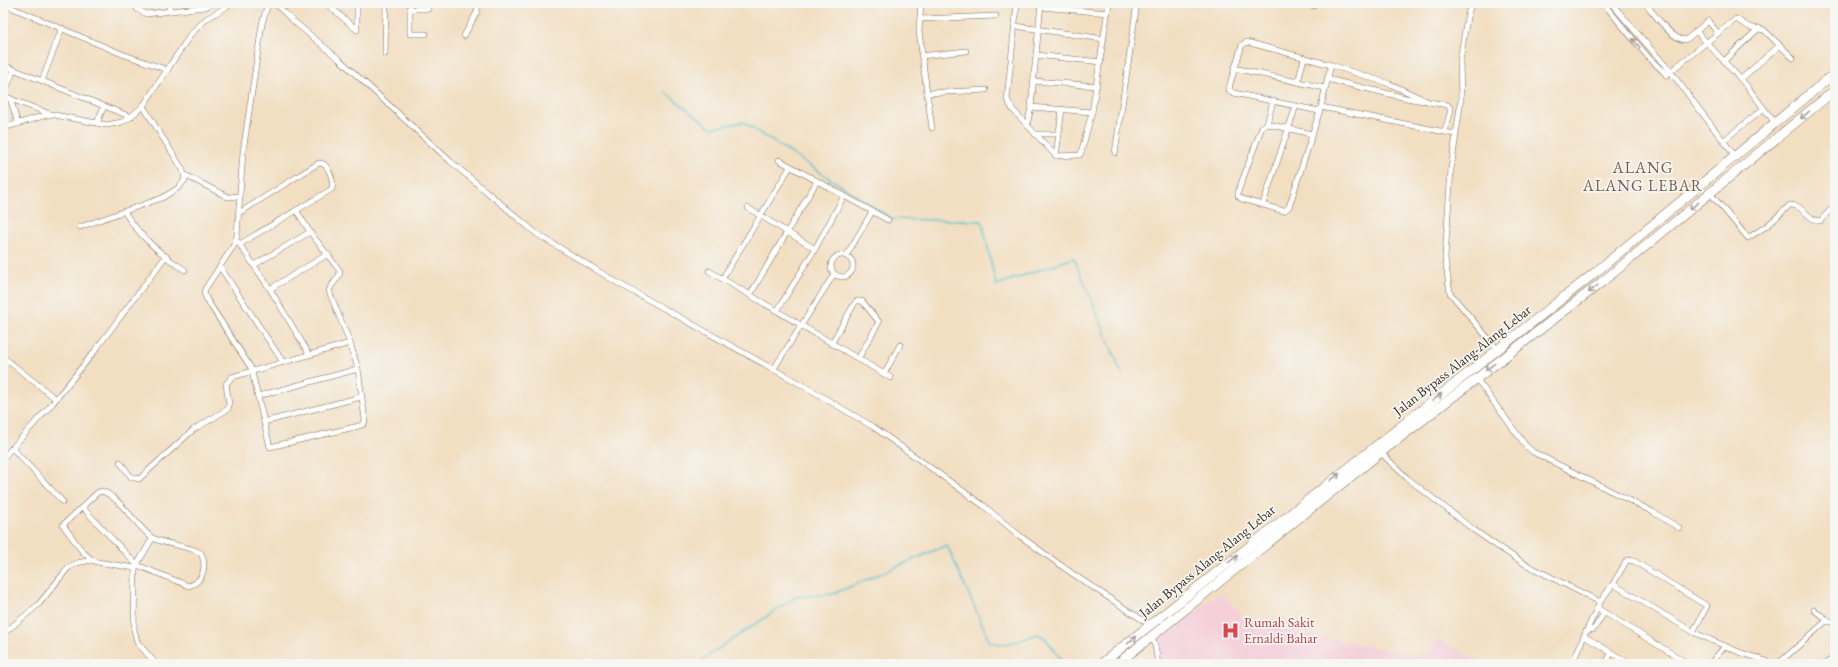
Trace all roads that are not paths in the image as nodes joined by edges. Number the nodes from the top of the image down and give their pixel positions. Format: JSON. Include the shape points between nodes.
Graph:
{"nodes":[{"id":1,"x":136,"y":3,"type":"edge"},
{"id":2,"x":168,"y":3,"type":"edge"},
{"id":3,"x":215,"y":3,"type":"edge"},
{"id":4,"x":233,"y":3,"type":"edge"},
{"id":5,"x":268,"y":3,"type":"edge"},
{"id":6,"x":275,"y":3,"type":"edge"},
{"id":7,"x":326,"y":3,"type":"edge"},
{"id":8,"x":357,"y":3,"type":"edge"},
{"id":9,"x":386,"y":3,"type":"edge"},
{"id":10,"x":410,"y":3,"type":"edge"},
{"id":11,"x":478,"y":3,"type":"edge"},
{"id":12,"x":921,"y":3,"type":"edge"},
{"id":13,"x":1017,"y":3,"type":"edge"},
{"id":14,"x":1109,"y":3,"type":"edge"},
{"id":15,"x":1137,"y":3,"type":"edge"},
{"id":16,"x":1480,"y":3,"type":"edge"},
{"id":17,"x":1603,"y":3,"type":"edge"},
{"id":18,"x":1611,"y":3,"type":"edge"},
{"id":19,"x":1645,"y":3,"type":"edge"},
{"id":20,"x":3,"y":4,"type":"edge"},
{"id":21,"x":1468,"y":4,"type":"edge"},
{"id":22,"x":1041,"y":5,"type":"edge"},
{"id":23,"x":199,"y":6,"type":"edge"},
{"id":24,"x":410,"y":9,"type":"junction"},
{"id":25,"x":428,"y":9,"type":"dead end"},
{"id":26,"x":170,"y":10,"type":"junction"},
{"id":27,"x":1108,"y":13,"type":"junction"},
{"id":28,"x":996,"y":16,"type":"dead end"},
{"id":29,"x":920,"y":19,"type":"junction"},
{"id":30,"x":1015,"y":26,"type":"junction"},
{"id":31,"x":62,"y":28,"type":"junction"},
{"id":32,"x":1759,"y":28,"type":"junction"},
{"id":33,"x":1040,"y":30,"type":"junction"},
{"id":34,"x":1696,"y":31,"type":"junction"},
{"id":35,"x":1718,"y":33,"type":"junction"},
{"id":36,"x":426,"y":34,"type":"dead end"},
{"id":37,"x":464,"y":36,"type":"dead end"},
{"id":38,"x":1104,"y":39,"type":"junction"},
{"id":39,"x":1707,"y":42,"type":"junction"},
{"id":40,"x":1780,"y":45,"type":"junction"},
{"id":41,"x":966,"y":51,"type":"dead end"},
{"id":42,"x":384,"y":54,"type":"dead end"},
{"id":43,"x":1036,"y":55,"type":"junction"},
{"id":44,"x":921,"y":56,"type":"junction"},
{"id":45,"x":1304,"y":58,"type":"junction"},
{"id":46,"x":1793,"y":58,"type":"dead end"},
{"id":47,"x":1724,"y":61,"type":"junction"},
{"id":48,"x":1101,"y":62,"type":"junction"},
{"id":49,"x":3,"y":65,"type":"edge"},
{"id":50,"x":1331,"y":65,"type":"junction"},
{"id":51,"x":1234,"y":68,"type":"junction"},
{"id":52,"x":14,"y":69,"type":"junction"},
{"id":53,"x":168,"y":70,"type":"junction"},
{"id":54,"x":1668,"y":73,"type":"junction"},
{"id":55,"x":1835,"y":73,"type":"edge"},
{"id":56,"x":1327,"y":79,"type":"junction"},
{"id":57,"x":1741,"y":79,"type":"junction"},
{"id":58,"x":42,"y":81,"type":"junction"},
{"id":59,"x":1034,"y":81,"type":"junction"},
{"id":60,"x":1298,"y":82,"type":"junction"},
{"id":61,"x":1097,"y":86,"type":"junction"},
{"id":62,"x":1325,"y":88,"type":"junction"},
{"id":63,"x":986,"y":90,"type":"dead end"},
{"id":64,"x":1835,"y":90,"type":"edge"},
{"id":65,"x":927,"y":92,"type":"junction"},
{"id":66,"x":3,"y":96,"type":"edge"},
{"id":67,"x":10,"y":98,"type":"junction"},
{"id":68,"x":1273,"y":101,"type":"junction"},
{"id":69,"x":1429,"y":102,"type":"junction"},
{"id":70,"x":104,"y":106,"type":"junction"},
{"id":71,"x":143,"y":106,"type":"junction"},
{"id":72,"x":1296,"y":106,"type":"junction"},
{"id":73,"x":1032,"y":107,"type":"junction"},
{"id":74,"x":1062,"y":109,"type":"junction"},
{"id":75,"x":1320,"y":109,"type":"junction"},
{"id":76,"x":1763,"y":109,"type":"junction"},
{"id":77,"x":1092,"y":112,"type":"junction"},
{"id":78,"x":50,"y":114,"type":"junction"},
{"id":79,"x":132,"y":117,"type":"junction"},
{"id":80,"x":97,"y":123,"type":"junction"},
{"id":81,"x":1775,"y":123,"type":"junction"},
{"id":82,"x":18,"y":124,"type":"junction"},
{"id":83,"x":1267,"y":124,"type":"junction"},
{"id":84,"x":1027,"y":125,"type":"junction"},
{"id":85,"x":3,"y":128,"type":"edge"},
{"id":86,"x":932,"y":128,"type":"dead end"},
{"id":87,"x":1289,"y":128,"type":"junction"},
{"id":88,"x":1445,"y":131,"type":"junction"},
{"id":89,"x":1035,"y":134,"type":"junction"},
{"id":90,"x":1059,"y":134,"type":"junction"},
{"id":91,"x":1312,"y":134,"type":"junction"},
{"id":92,"x":1455,"y":134,"type":"junction"},
{"id":93,"x":1724,"y":140,"type":"junction"},
{"id":94,"x":1115,"y":153,"type":"dead end"},
{"id":95,"x":1056,"y":156,"type":"junction"},
{"id":96,"x":1735,"y":156,"type":"junction"},
{"id":97,"x":779,"y":160,"type":"dead end"},
{"id":98,"x":790,"y":166,"type":"junction"},
{"id":99,"x":185,"y":175,"type":"junction"},
{"id":100,"x":817,"y":182,"type":"junction"},
{"id":101,"x":1710,"y":193,"type":"junction"},
{"id":102,"x":240,"y":196,"type":"junction"},
{"id":103,"x":844,"y":196,"type":"junction"},
{"id":104,"x":1263,"y":204,"type":"junction"},
{"id":105,"x":1835,"y":204,"type":"edge"},
{"id":106,"x":748,"y":208,"type":"dead end"},
{"id":107,"x":296,"y":210,"type":"junction"},
{"id":108,"x":124,"y":211,"type":"junction"},
{"id":109,"x":872,"y":212,"type":"junction"},
{"id":110,"x":238,"y":213,"type":"junction"},
{"id":111,"x":760,"y":215,"type":"junction"},
{"id":112,"x":888,"y":220,"type":"dead end"},
{"id":113,"x":80,"y":227,"type":"dead end"},
{"id":114,"x":310,"y":232,"type":"junction"},
{"id":115,"x":788,"y":232,"type":"junction"},
{"id":116,"x":238,"y":242,"type":"junction"},
{"id":117,"x":815,"y":249,"type":"junction"},
{"id":118,"x":328,"y":254,"type":"junction"},
{"id":119,"x":166,"y":256,"type":"junction"},
{"id":120,"x":846,"y":256,"type":"junction"},
{"id":121,"x":254,"y":266,"type":"junction"},
{"id":122,"x":220,"y":267,"type":"junction"},
{"id":123,"x":185,"y":270,"type":"dead end"},
{"id":124,"x":709,"y":271,"type":"dead end"},
{"id":125,"x":834,"y":274,"type":"junction"},
{"id":126,"x":722,"y":279,"type":"junction"},
{"id":127,"x":270,"y":289,"type":"junction"},
{"id":128,"x":750,"y":295,"type":"junction"},
{"id":129,"x":777,"y":311,"type":"junction"},
{"id":130,"x":802,"y":327,"type":"junction"},
{"id":131,"x":350,"y":343,"type":"junction"},
{"id":132,"x":831,"y":344,"type":"junction"},
{"id":133,"x":900,"y":345,"type":"dead end"},
{"id":134,"x":1498,"y":350,"type":"junction"},
{"id":135,"x":309,"y":354,"type":"junction"},
{"id":136,"x":3,"y":357,"type":"edge"},
{"id":137,"x":858,"y":359,"type":"junction"},
{"id":138,"x":283,"y":362,"type":"junction"},
{"id":139,"x":252,"y":369,"type":"junction"},
{"id":140,"x":358,"y":370,"type":"junction"},
{"id":141,"x":774,"y":370,"type":"junction"},
{"id":142,"x":884,"y":374,"type":"junction"},
{"id":143,"x":891,"y":378,"type":"dead end"},
{"id":144,"x":1476,"y":378,"type":"junction"},
{"id":145,"x":258,"y":396,"type":"junction"},
{"id":146,"x":361,"y":397,"type":"junction"},
{"id":147,"x":56,"y":398,"type":"junction"},
{"id":148,"x":264,"y":422,"type":"junction"},
{"id":149,"x":12,"y":448,"type":"junction"},
{"id":150,"x":1378,"y":449,"type":"junction"},
{"id":151,"x":3,"y":458,"type":"edge"},
{"id":152,"x":120,"y":462,"type":"dead end"},
{"id":153,"x":62,"y":502,"type":"dead end"},
{"id":154,"x":82,"y":507,"type":"junction"},
{"id":155,"x":1680,"y":528,"type":"dead end"},
{"id":156,"x":152,"y":539,"type":"junction"},
{"id":157,"x":92,"y":560,"type":"junction"},
{"id":158,"x":136,"y":567,"type":"junction"},
{"id":159,"x":1613,"y":584,"type":"junction"},
{"id":160,"x":1600,"y":602,"type":"junction"},
{"id":161,"x":1597,"y":608,"type":"junction"},
{"id":162,"x":1814,"y":610,"type":"dead end"},
{"id":163,"x":1604,"y":613,"type":"junction"},
{"id":164,"x":1829,"y":621,"type":"junction"},
{"id":165,"x":1835,"y":623,"type":"edge"},
{"id":166,"x":1150,"y":625,"type":"junction"},
{"id":167,"x":1693,"y":632,"type":"junction"},
{"id":168,"x":3,"y":634,"type":"edge"},
{"id":169,"x":1585,"y":634,"type":"junction"},
{"id":170,"x":1151,"y":637,"type":"junction"},
{"id":171,"x":1725,"y":646,"type":"junction"},
{"id":172,"x":1612,"y":653,"type":"junction"},
{"id":173,"x":1835,"y":656,"type":"edge"},
{"id":174,"x":156,"y":664,"type":"edge"},
{"id":175,"x":1101,"y":664,"type":"edge"},
{"id":176,"x":1117,"y":664,"type":"edge"},
{"id":177,"x":1158,"y":664,"type":"edge"},
{"id":178,"x":1572,"y":664,"type":"edge"},
{"id":179,"x":1606,"y":664,"type":"edge"},
{"id":180,"x":1630,"y":664,"type":"edge"},
{"id":181,"x":1689,"y":664,"type":"edge"},
{"id":182,"x":1710,"y":664,"type":"edge"},
{"id":183,"x":1776,"y":664,"type":"edge"},
{"id":184,"x":1826,"y":664,"type":"edge"}],
"edges":[{"from":1,"to":26,"type":"street","via":[[138,9],[146,14]]},
{"from":2,"to":26,"type":"street"},
{"from":3,"to":23,"type":"street"},
{"from":4,"to":53,"type":"street","via":[[199,25],[183,44]]},
{"from":5,"to":102,"type":"street","via":[[262,24],[243,152]]},
{"from":6,"to":141,"type":"street","via":[[450,161],[538,234],[618,283]]},
{"from":7,"to":8,"type":"street","via":[[357,30]]},
{"from":9,"to":42,"type":"street"},
{"from":10,"to":24,"type":"street"},
{"from":11,"to":37,"type":"street"},
{"from":12,"to":29,"type":"street"},
{"from":13,"to":30,"type":"street"},
{"from":14,"to":27,"type":"street"},
{"from":15,"to":94,"type":"street"},
{"from":16,"to":21,"type":"street"},
{"from":54,"to":17,"type":"street","one_way":true,"via":[[1649,58]]},
{"from":18,"to":54,"type":"street"},
{"from":19,"to":34,"type":"street","via":[[1679,40],[1687,39]]},
{"from":20,"to":31,"type":"street"},
{"from":21,"to":92,"type":"street","via":[[1460,61],[1461,100]]},
{"from":22,"to":27,"type":"street"},
{"from":22,"to":33,"type":"street"},
{"from":23,"to":26,"type":"street"},
{"from":24,"to":25,"type":"street"},
{"from":24,"to":36,"type":"street","via":[[410,34]]},
{"from":27,"to":38,"type":"street"},
{"from":28,"to":29,"type":"street"},
{"from":29,"to":44,"type":"street"},
{"from":30,"to":33,"type":"street"},
{"from":30,"to":84,"type":"street","via":[[1007,99]]},
{"from":31,"to":53,"type":"street","via":[[122,54]]},
{"from":31,"to":58,"type":"street"},
{"from":32,"to":35,"type":"street","via":[[1749,27],[1736,19]]},
{"from":32,"to":40,"type":"street"},
{"from":32,"to":47,"type":"street"},
{"from":33,"to":38,"type":"street"},
{"from":33,"to":43,"type":"street"},
{"from":34,"to":35,"type":"street","via":[[1708,21]]},
{"from":34,"to":39,"type":"street"},
{"from":35,"to":39,"type":"street"},
{"from":38,"to":48,"type":"street"},
{"from":39,"to":47,"type":"street"},
{"from":39,"to":54,"type":"street"},
{"from":40,"to":46,"type":"street"},
{"from":40,"to":57,"type":"street"},
{"from":41,"to":44,"type":"street"},
{"from":43,"to":48,"type":"street"},
{"from":43,"to":59,"type":"street"},
{"from":44,"to":65,"type":"street"},
{"from":45,"to":50,"type":"street"},
{"from":45,"to":51,"type":"street","via":[[1248,42],[1242,46]]},
{"from":45,"to":60,"type":"street"},
{"from":47,"to":57,"type":"street"},
{"from":48,"to":61,"type":"street"},
{"from":49,"to":52,"type":"street"},
{"from":50,"to":56,"type":"street"},
{"from":50,"to":69,"type":"street","via":[[1390,84]]},
{"from":51,"to":60,"type":"street"},
{"from":51,"to":68,"type":"street","via":[[1230,90]]},
{"from":52,"to":58,"type":"street"},
{"from":52,"to":66,"type":"street"},
{"from":53,"to":71,"type":"street"},
{"from":54,"to":93,"type":"street"},
{"from":55,"to":81,"type":"highway","name":"Jalan Bypass Alang-Alang Lebar"},
{"from":56,"to":62,"type":"street"},
{"from":56,"to":69,"type":"street"},
{"from":57,"to":76,"type":"street"},
{"from":58,"to":70,"type":"street"},
{"from":59,"to":61,"type":"street"},
{"from":59,"to":73,"type":"street"},
{"from":60,"to":62,"type":"street"},
{"from":61,"to":77,"type":"street"},
{"from":62,"to":75,"type":"street"},
{"from":63,"to":65,"type":"street"},
{"from":64,"to":101,"type":"highway","name":"Jalan Bypass Alang-Alang Lebar","one_way":true},
{"from":65,"to":86,"type":"street"},
{"from":66,"to":67,"type":"street"},
{"from":67,"to":78,"type":"street"},
{"from":67,"to":82,"type":"street"},
{"from":68,"to":72,"type":"street"},
{"from":68,"to":83,"type":"street"},
{"from":69,"to":88,"type":"street","via":[[1450,107]]},
{"from":70,"to":79,"type":"street"},
{"from":70,"to":80,"type":"street"},
{"from":71,"to":79,"type":"street"},
{"from":71,"to":99,"type":"street"},
{"from":72,"to":75,"type":"street"},
{"from":72,"to":87,"type":"street"},
{"from":73,"to":74,"type":"street"},
{"from":73,"to":84,"type":"street"},
{"from":74,"to":77,"type":"street"},
{"from":74,"to":90,"type":"street"},
{"from":75,"to":88,"type":"street"},
{"from":75,"to":91,"type":"street"},
{"from":76,"to":81,"type":"street"},
{"from":76,"to":93,"type":"street"},
{"from":77,"to":95,"type":"street","via":[[1081,154]]},
{"from":78,"to":80,"type":"street"},
{"from":78,"to":82,"type":"street"},
{"from":79,"to":80,"type":"street","via":[[116,124]]},
{"from":81,"to":96,"type":"highway","name":"Jalan Bypass Alang-Alang Lebar"},
{"from":82,"to":85,"type":"street"},
{"from":83,"to":87,"type":"street"},
{"from":83,"to":104,"type":"street","via":[[1262,127],[1238,192],[1242,199]]},
{"from":84,"to":89,"type":"street"},
{"from":87,"to":91,"type":"street"},
{"from":87,"to":104,"type":"street"},
{"from":88,"to":92,"type":"street"},
{"from":89,"to":90,"type":"street"},
{"from":89,"to":95,"type":"street"},
{"from":90,"to":95,"type":"street"},
{"from":91,"to":104,"type":"street","via":[[1288,207],[1284,211]]},
{"from":92,"to":134,"type":"street","via":[[1445,258],[1449,289]]},
{"from":93,"to":96,"type":"street"},
{"from":96,"to":134,"type":"highway","name":"Jalan Bypass Alang-Alang Lebar"},
{"from":97,"to":98,"type":"street"},
{"from":98,"to":100,"type":"street"},
{"from":98,"to":111,"type":"street"},
{"from":99,"to":102,"type":"street","via":[[228,197]]},
{"from":99,"to":108,"type":"street","via":[[182,185],[162,198]]},
{"from":100,"to":103,"type":"street"},
{"from":100,"to":115,"type":"street"},
{"from":101,"to":105,"type":"street","via":[[1748,238],[1790,205],[1796,205],[1812,219],[1820,221]]},
{"from":101,"to":144,"type":"highway","name":"Jalan Bypass Alang-Alang Lebar","one_way":true,"via":[[1602,282]]},
{"from":102,"to":110,"type":"street"},
{"from":103,"to":109,"type":"street"},
{"from":103,"to":117,"type":"street"},
{"from":106,"to":111,"type":"street"},
{"from":107,"to":110,"type":"street","via":[[333,187],[328,170],[322,163]]},
{"from":107,"to":114,"type":"street"},
{"from":107,"to":116,"type":"street"},
{"from":108,"to":113,"type":"street"},
{"from":108,"to":119,"type":"street","via":[[135,227]]},
{"from":109,"to":112,"type":"street"},
{"from":109,"to":120,"type":"street"},
{"from":110,"to":116,"type":"street"},
{"from":111,"to":115,"type":"street"},
{"from":111,"to":126,"type":"street"},
{"from":114,"to":118,"type":"street"},
{"from":114,"to":121,"type":"street"},
{"from":115,"to":117,"type":"street"},
{"from":115,"to":128,"type":"street"},
{"from":116,"to":121,"type":"street"},
{"from":116,"to":122,"type":"street"},
{"from":117,"to":129,"type":"street"},
{"from":118,"to":127,"type":"street"},
{"from":118,"to":131,"type":"street","via":[[341,272],[329,289]]},
{"from":119,"to":123,"type":"street"},
{"from":119,"to":147,"type":"street"},
{"from":120,"to":125,"type":"street","via":[[839,255],[833,260],[831,267]]},
{"from":120,"to":125,"type":"street","via":[[852,261],[851,272],[842,277]]},
{"from":121,"to":127,"type":"street"},
{"from":122,"to":138,"type":"street"},
{"from":122,"to":139,"type":"street","via":[[205,289],[205,295]]},
{"from":124,"to":126,"type":"street"},
{"from":125,"to":130,"type":"street"},
{"from":126,"to":128,"type":"street"},
{"from":127,"to":135,"type":"street"},
{"from":128,"to":129,"type":"street"},
{"from":129,"to":130,"type":"street"},
{"from":130,"to":132,"type":"street"},
{"from":130,"to":141,"type":"street"},
{"from":131,"to":135,"type":"street"},
{"from":131,"to":140,"type":"street"},
{"from":132,"to":137,"type":"street"},
{"from":132,"to":137,"type":"street","via":[[856,301],[862,301],[879,322]]},
{"from":133,"to":142,"type":"street"},
{"from":150,"to":134,"type":"highway","name":"Jalan Bypass Alang-Alang Lebar","one_way":true},
{"from":135,"to":138,"type":"street"},
{"from":136,"to":147,"type":"street"},
{"from":137,"to":142,"type":"street"},
{"from":138,"to":139,"type":"street"},
{"from":139,"to":145,"type":"street"},
{"from":139,"to":152,"type":"street","via":[[227,381],[228,409],[193,430],[139,479],[131,477]]},
{"from":140,"to":145,"type":"street"},
{"from":140,"to":146,"type":"street"},
{"from":141,"to":166,"type":"street","via":[[898,443],[1049,557]]},
{"from":142,"to":143,"type":"street"},
{"from":144,"to":150,"type":"highway","name":"Jalan Bypass Alang-Alang Lebar"},
{"from":144,"to":155,"type":"street","via":[[1533,452]]},
{"from":145,"to":148,"type":"street"},
{"from":146,"to":148,"type":"street"},
{"from":146,"to":148,"type":"street","via":[[365,420],[364,424],[359,426],[270,447]]},
{"from":147,"to":149,"type":"street"},
{"from":149,"to":151,"type":"street"},
{"from":149,"to":153,"type":"street"},
{"from":150,"to":160,"type":"street","via":[[1407,478],[1497,546],[1525,564]]},
{"from":166,"to":150,"type":"highway","name":"Jalan Bypass Alang-Alang Lebar","one_way":true},
{"from":150,"to":170,"type":"highway","name":"Jalan Bypass Alang-Alang Lebar"},
{"from":154,"to":156,"type":"street","via":[[97,493],[104,491]]},
{"from":154,"to":157,"type":"street","via":[[63,526]]},
{"from":154,"to":158,"type":"street"},
{"from":156,"to":158,"type":"street"},
{"from":156,"to":158,"type":"street","via":[[202,553],[205,564],[201,577],[189,586]]},
{"from":157,"to":158,"type":"street"},
{"from":157,"to":168,"type":"street","via":[[68,568],[39,604]]},
{"from":158,"to":174,"type":"street","via":[[134,634]]},
{"from":159,"to":160,"type":"street"},
{"from":159,"to":167,"type":"street"},
{"from":159,"to":167,"type":"street","via":[[1627,560],[1634,561],[1707,606]]},
{"from":160,"to":161,"type":"street"},
{"from":161,"to":163,"type":"street"},
{"from":161,"to":169,"type":"street"},
{"from":162,"to":164,"type":"street"},
{"from":163,"to":169,"type":"street","via":[[1594,629]]},
{"from":163,"to":181,"type":"street"},
{"from":164,"to":165,"type":"street"},
{"from":164,"to":183,"type":"street"},
{"from":175,"to":166,"type":"highway","name":"Jalan Bypass Alang-Alang Lebar","one_way":true},
{"from":167,"to":171,"type":"street"},
{"from":169,"to":172,"type":"street"},
{"from":169,"to":178,"type":"street"},
{"from":170,"to":176,"type":"highway","name":"Jalan Bypass Alang-Alang Lebar"},
{"from":170,"to":177,"type":"street"},
{"from":171,"to":182,"type":"street"},
{"from":171,"to":183,"type":"street"},
{"from":172,"to":179,"type":"street"},
{"from":172,"to":180,"type":"street"},
{"from":173,"to":184,"type":"street"}]}
